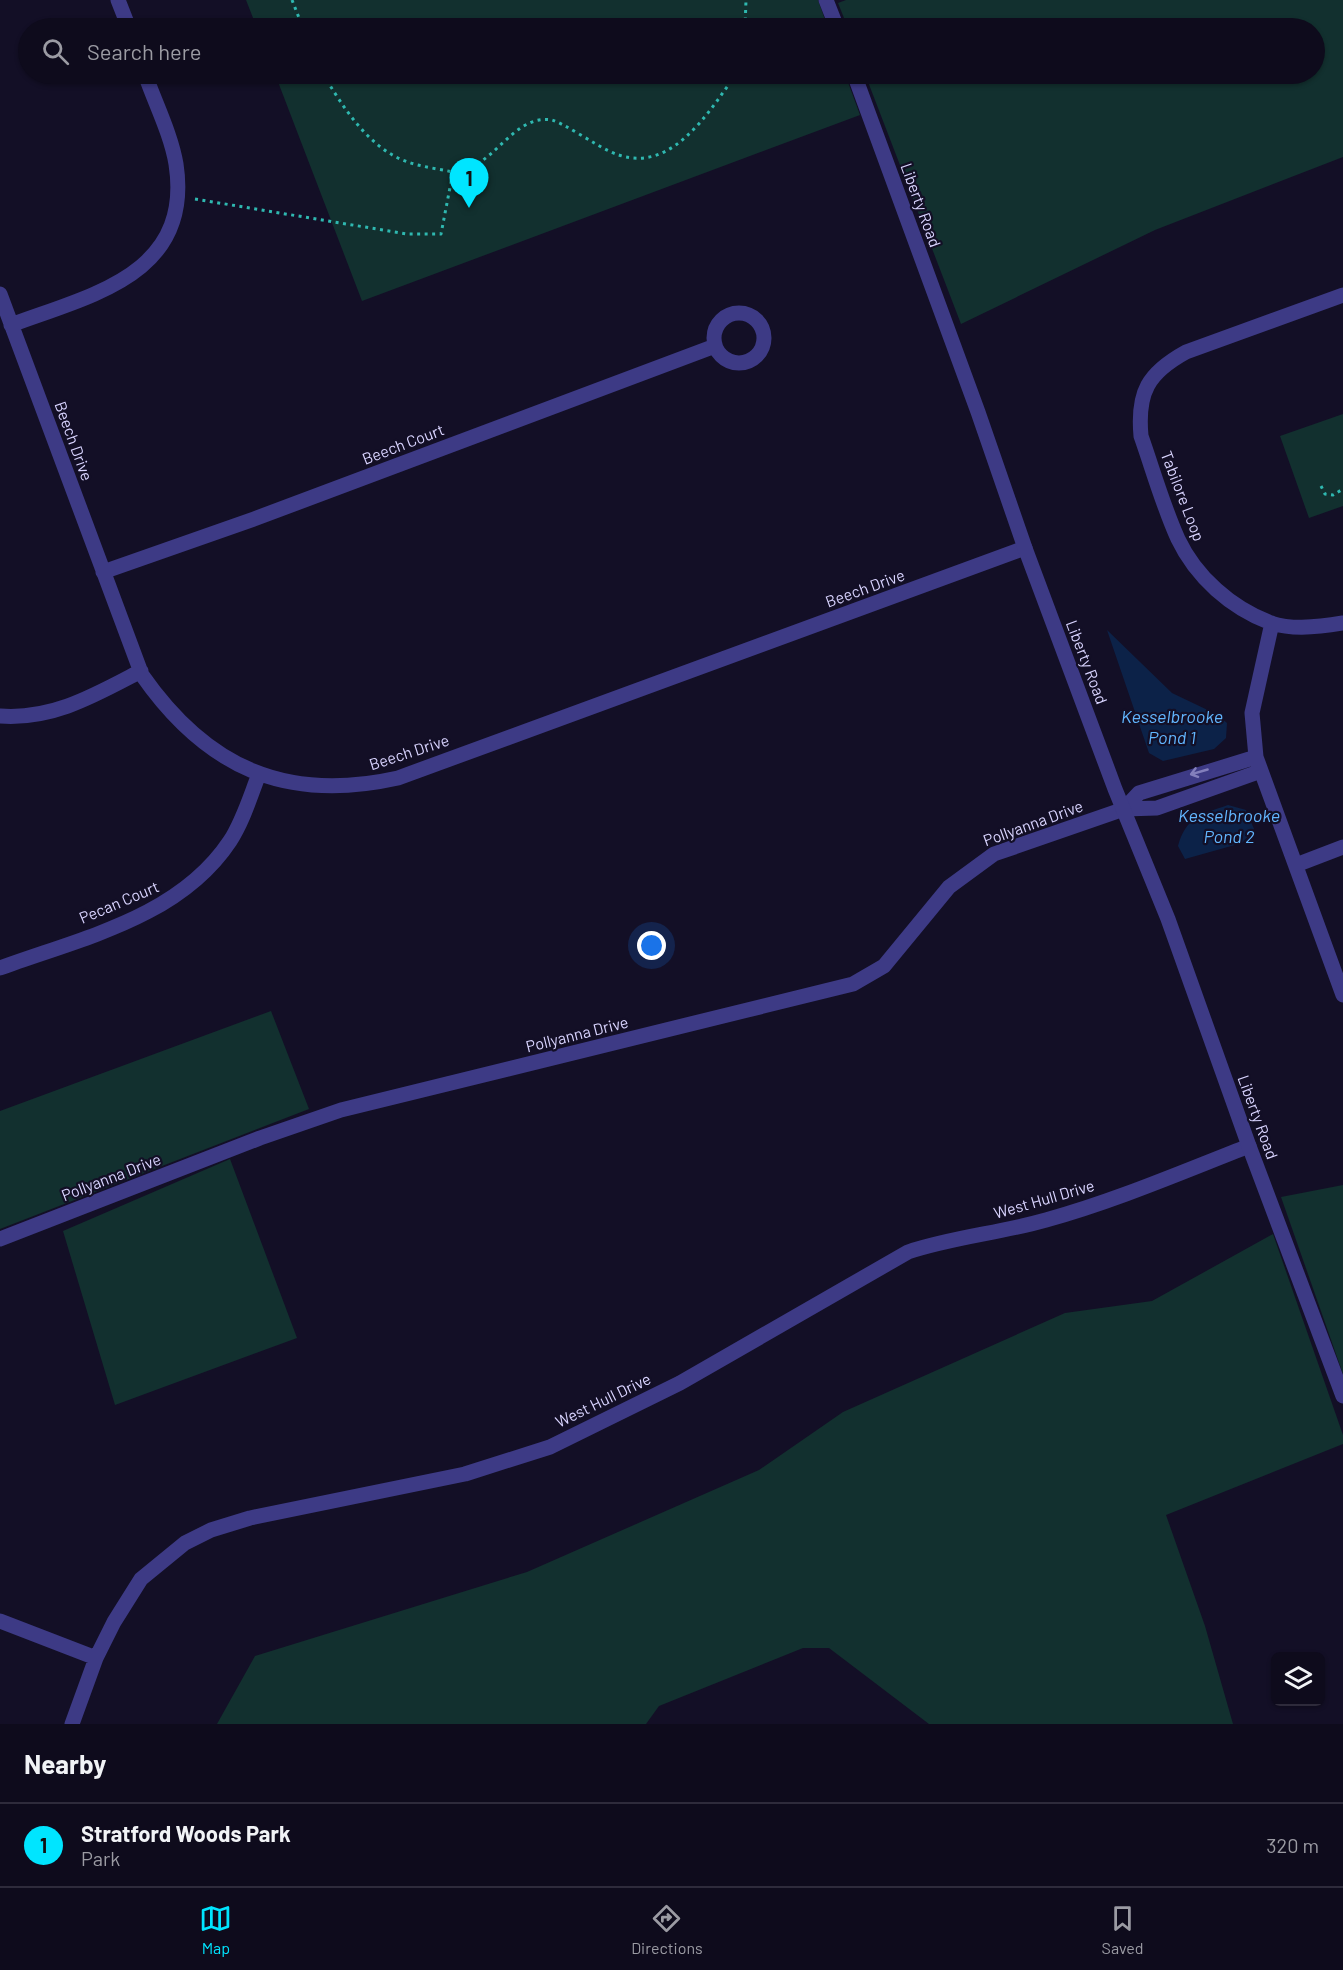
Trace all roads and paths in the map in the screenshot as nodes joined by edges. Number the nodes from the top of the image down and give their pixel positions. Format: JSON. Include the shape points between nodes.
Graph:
{"nodes":[{"id":1,"x":118,"y":0,"type":"edge"},
{"id":2,"x":292,"y":0,"type":"edge"},
{"id":3,"x":746,"y":0,"type":"edge"},
{"id":4,"x":826,"y":0,"type":"edge"},
{"id":5,"x":125,"y":18,"type":"edge"},
{"id":6,"x":299,"y":18,"type":"edge"},
{"id":7,"x":745,"y":18,"type":"edge"},
{"id":8,"x":833,"y":18,"type":"edge"},
{"id":9,"x":149,"y":84,"type":"edge"},
{"id":10,"x":330,"y":84,"type":"edge"},
{"id":11,"x":729,"y":84,"type":"edge"},
{"id":12,"x":858,"y":84,"type":"edge"},
{"id":13,"x":453,"y":172,"type":"junction"},
{"id":14,"x":195,"y":199,"type":"dead end"},
{"id":15,"x":0,"y":294,"type":"edge"},
{"id":16,"x":1343,"y":295,"type":"edge"},
{"id":17,"x":11,"y":325,"type":"junction"},
{"id":18,"x":715,"y":346,"type":"dead end"},
{"id":19,"x":1321,"y":486,"type":"dead end"},
{"id":20,"x":1343,"y":489,"type":"edge"},
{"id":21,"x":1025,"y":548,"type":"junction"},
{"id":22,"x":103,"y":573,"type":"junction"},
{"id":23,"x":1272,"y":623,"type":"junction"},
{"id":24,"x":1343,"y":623,"type":"edge"},
{"id":25,"x":141,"y":671,"type":"junction"},
{"id":26,"x":0,"y":716,"type":"edge"},
{"id":27,"x":1259,"y":764,"type":"junction"},
{"id":28,"x":259,"y":774,"type":"junction"},
{"id":29,"x":1124,"y":809,"type":"junction"},
{"id":30,"x":1343,"y":847,"type":"edge"},
{"id":31,"x":1296,"y":865,"type":"junction"},
{"id":32,"x":0,"y":968,"type":"edge"},
{"id":33,"x":1343,"y":995,"type":"edge"},
{"id":34,"x":1249,"y":1146,"type":"junction"},
{"id":35,"x":0,"y":1239,"type":"edge"},
{"id":36,"x":1343,"y":1396,"type":"edge"},
{"id":37,"x":0,"y":1622,"type":"edge"},
{"id":38,"x":96,"y":1659,"type":"junction"},
{"id":39,"x":72,"y":1724,"type":"edge"}],
"edges":[{"from":1,"to":5,"type":"street"},
{"from":2,"to":6,"type":"path"},
{"from":3,"to":7,"type":"path"},
{"from":4,"to":8,"type":"street"},
{"from":9,"to":17,"type":"street","via":[[171,148],[178,182],[171,223],[162,242],[149,260],[115,286]]},
{"from":10,"to":13,"type":"path","via":[[371,138],[407,162]]},
{"from":11,"to":13,"type":"path","via":[[687,136],[667,151],[623,158],[553,120],[529,123],[482,160]]},
{"from":12,"to":21,"type":"street","name":"Liberty Road"},
{"from":13,"to":14,"type":"path","via":[[441,234],[407,234]]},
{"from":15,"to":17,"type":"street","name":"Beech Drive"},
{"from":16,"to":23,"type":"street","name":"Tabilore Loop","via":[[1186,352],[1153,376],[1142,399],[1141,436],[1190,561],[1225,597]]},
{"from":17,"to":22,"type":"street","name":"Beech Drive"},
{"from":18,"to":22,"type":"street","name":"Beech Court"},
{"from":19,"to":20,"type":"path","via":[[1325,494],[1333,495]]},
{"from":21,"to":28,"type":"street","name":"Beech Drive","via":[[398,778],[343,787],[314,786]]},
{"from":21,"to":29,"type":"street","name":"Liberty Road"},
{"from":22,"to":25,"type":"street","name":"Beech Drive"},
{"from":23,"to":24,"type":"street","via":[[1322,627]]},
{"from":23,"to":27,"type":"street","via":[[1252,713]]},
{"from":25,"to":26,"type":"street","via":[[76,705],[50,713]]},
{"from":25,"to":28,"type":"street","name":"Beech Drive","via":[[169,712],[188,731],[211,749]]},
{"from":27,"to":29,"type":"street","via":[[1138,793]]},
{"from":27,"to":31,"type":"street"},
{"from":28,"to":32,"type":"street","name":"Pecan Court","via":[[231,840],[196,881],[174,898],[136,918]]},
{"from":29,"to":34,"type":"street","name":"Liberty Road"},
{"from":29,"to":35,"type":"street","name":"Pollyanna Drive","via":[[982,861],[950,888],[884,966],[853,984],[323,1115]]},
{"from":30,"to":31,"type":"street"},
{"from":31,"to":33,"type":"street"},
{"from":34,"to":36,"type":"street","name":"Liberty Road"},
{"from":34,"to":38,"type":"street","name":"West Hull Drive","via":[[1046,1221],[908,1252],[680,1383],[550,1447],[465,1474],[250,1518],[212,1530],[185,1543],[141,1580]]},
{"from":37,"to":38,"type":"street"},
{"from":38,"to":39,"type":"street","name":"West Hull Drive"}]}
